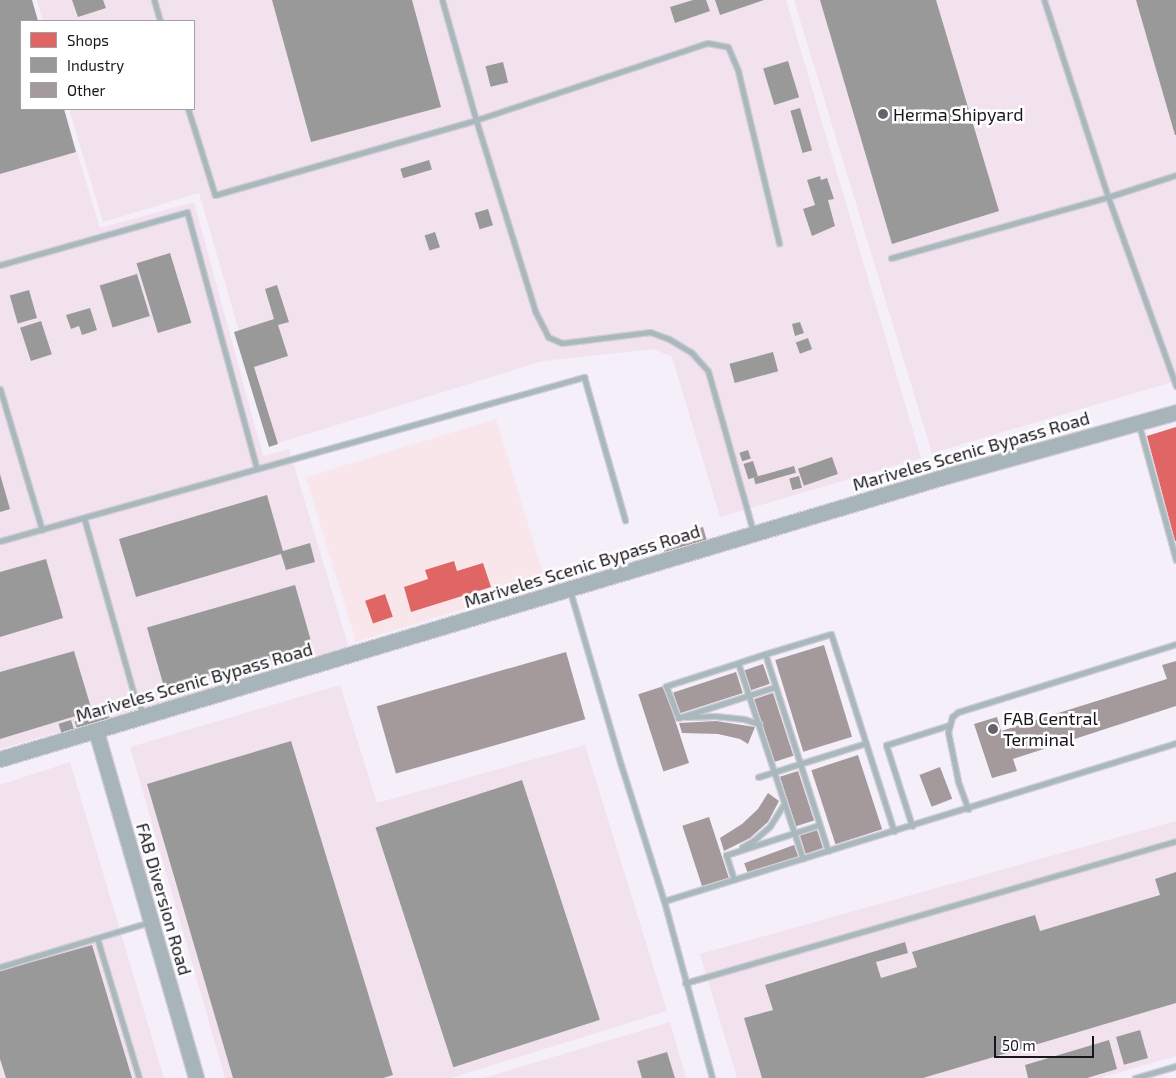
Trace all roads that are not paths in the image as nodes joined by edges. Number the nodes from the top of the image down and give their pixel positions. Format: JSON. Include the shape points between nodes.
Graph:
{"nodes":[{"id":1,"x":154,"y":0,"type":"edge"},
{"id":2,"x":442,"y":0,"type":"edge"},
{"id":3,"x":1044,"y":0,"type":"edge"},
{"id":4,"x":160,"y":20,"type":"edge"},
{"id":5,"x":188,"y":110,"type":"edge"},
{"id":6,"x":476,"y":120,"type":"junction"},
{"id":7,"x":1176,"y":175,"type":"edge"},
{"id":8,"x":1108,"y":197,"type":"junction"},
{"id":9,"x":779,"y":244,"type":"dead end"},
{"id":10,"x":891,"y":258,"type":"dead end"},
{"id":11,"x":0,"y":265,"type":"edge"},
{"id":12,"x":1176,"y":386,"type":"edge"},
{"id":13,"x":0,"y":389,"type":"edge"},
{"id":14,"x":1176,"y":412,"type":"edge"},
{"id":15,"x":1138,"y":422,"type":"junction"},
{"id":16,"x":257,"y":469,"type":"junction"},
{"id":17,"x":84,"y":518,"type":"junction"},
{"id":18,"x":626,"y":520,"type":"dead end"},
{"id":19,"x":42,"y":530,"type":"junction"},
{"id":20,"x":753,"y":534,"type":"junction"},
{"id":21,"x":0,"y":541,"type":"edge"},
{"id":22,"x":1176,"y":560,"type":"edge"},
{"id":23,"x":570,"y":589,"type":"junction"},
{"id":24,"x":1176,"y":644,"type":"edge"},
{"id":25,"x":765,"y":654,"type":"junction"},
{"id":26,"x":738,"y":663,"type":"junction"},
{"id":27,"x":775,"y":687,"type":"junction"},
{"id":28,"x":749,"y":695,"type":"junction"},
{"id":29,"x":146,"y":717,"type":"junction"},
{"id":30,"x":678,"y":718,"type":"junction"},
{"id":31,"x":759,"y":724,"type":"junction"},
{"id":32,"x":950,"y":725,"type":"junction"},
{"id":33,"x":96,"y":731,"type":"junction"},
{"id":34,"x":866,"y":743,"type":"junction"},
{"id":35,"x":1176,"y":743,"type":"edge"},
{"id":36,"x":0,"y":759,"type":"edge"},
{"id":37,"x":800,"y":763,"type":"junction"},
{"id":38,"x":774,"y":771,"type":"junction"},
{"id":39,"x":758,"y":776,"type":"dead end"},
{"id":40,"x":784,"y":804,"type":"junction"},
{"id":41,"x":968,"y":809,"type":"junction"},
{"id":42,"x":819,"y":824,"type":"junction"},
{"id":43,"x":912,"y":826,"type":"junction"},
{"id":44,"x":794,"y":832,"type":"junction"},
{"id":45,"x":894,"y":832,"type":"junction"},
{"id":46,"x":1176,"y":841,"type":"edge"},
{"id":47,"x":828,"y":852,"type":"junction"},
{"id":48,"x":726,"y":855,"type":"junction"},
{"id":49,"x":803,"y":860,"type":"junction"},
{"id":50,"x":734,"y":880,"type":"junction"},
{"id":51,"x":664,"y":901,"type":"junction"},
{"id":52,"x":151,"y":922,"type":"junction"},
{"id":53,"x":98,"y":938,"type":"junction"},
{"id":54,"x":0,"y":967,"type":"edge"},
{"id":55,"x":685,"y":983,"type":"junction"},
{"id":56,"x":1176,"y":1066,"type":"edge"},
{"id":57,"x":139,"y":1078,"type":"edge"},
{"id":58,"x":196,"y":1078,"type":"edge"},
{"id":59,"x":712,"y":1078,"type":"edge"},
{"id":60,"x":1135,"y":1078,"type":"edge"}],
"edges":[{"from":1,"to":4,"type":"lane"},
{"from":2,"to":6,"type":"lane"},
{"from":3,"to":8,"type":"lane"},
{"from":5,"to":6,"type":"lane","via":[[214,195]]},
{"from":6,"to":9,"type":"lane","via":[[708,43],[728,47],[738,71]]},
{"from":6,"to":20,"type":"lane","via":[[535,311],[548,337],[562,343],[650,332],[691,352],[708,372]]},
{"from":7,"to":8,"type":"lane"},
{"from":8,"to":10,"type":"lane"},
{"from":8,"to":12,"type":"lane"},
{"from":11,"to":16,"type":"lane","via":[[187,212]]},
{"from":13,"to":19,"type":"lane"},
{"from":14,"to":15,"type":"main road","name":"Mariveles Scenic Bypass Road"},
{"from":15,"to":20,"type":"main road","name":"Mariveles Scenic Bypass Road"},
{"from":15,"to":22,"type":"lane"},
{"from":16,"to":17,"type":"lane"},
{"from":16,"to":18,"type":"lane","via":[[584,377]]},
{"from":17,"to":19,"type":"lane"},
{"from":17,"to":29,"type":"lane","via":[[136,698]]},
{"from":19,"to":21,"type":"lane"},
{"from":20,"to":23,"type":"main road","name":"Mariveles Scenic Bypass Road"},
{"from":23,"to":29,"type":"main road","name":"Mariveles Scenic Bypass Road"},
{"from":23,"to":51,"type":"lane"},
{"from":24,"to":32,"type":"lane","via":[[970,707],[952,718]]},
{"from":25,"to":26,"type":"lane"},
{"from":25,"to":27,"type":"lane"},
{"from":25,"to":34,"type":"lane","via":[[831,634]]},
{"from":26,"to":28,"type":"lane"},
{"from":26,"to":30,"type":"lane","via":[[666,686]]},
{"from":27,"to":28,"type":"lane"},
{"from":27,"to":37,"type":"lane"},
{"from":28,"to":30,"type":"lane"},
{"from":28,"to":31,"type":"lane"},
{"from":29,"to":33,"type":"main road","name":"Mariveles Scenic Bypass Road"},
{"from":30,"to":31,"type":"lane","via":[[715,716]]},
{"from":31,"to":38,"type":"lane"},
{"from":32,"to":41,"type":"lane","via":[[952,756]]},
{"from":32,"to":43,"type":"lane","via":[[886,745]]},
{"from":33,"to":36,"type":"main road","name":"Mariveles Scenic Bypass Road"},
{"from":33,"to":52,"type":"main road","name":"FAB Diversion Road"},
{"from":34,"to":37,"type":"lane"},
{"from":34,"to":45,"type":"lane"},
{"from":35,"to":41,"type":"lane"},
{"from":37,"to":38,"type":"lane"},
{"from":37,"to":42,"type":"lane"},
{"from":38,"to":39,"type":"lane"},
{"from":38,"to":40,"type":"lane"},
{"from":40,"to":44,"type":"lane"},
{"from":40,"to":48,"type":"lane","via":[[770,826],[753,841]]},
{"from":41,"to":43,"type":"lane"},
{"from":42,"to":44,"type":"lane"},
{"from":42,"to":47,"type":"lane"},
{"from":43,"to":45,"type":"lane"},
{"from":44,"to":48,"type":"lane"},
{"from":44,"to":49,"type":"lane"},
{"from":45,"to":47,"type":"lane"},
{"from":46,"to":55,"type":"lane"},
{"from":47,"to":49,"type":"lane"},
{"from":48,"to":50,"type":"lane"},
{"from":49,"to":50,"type":"lane"},
{"from":50,"to":51,"type":"lane"},
{"from":51,"to":55,"type":"lane"},
{"from":52,"to":53,"type":"lane"},
{"from":52,"to":58,"type":"main road","name":"FAB Diversion Road"},
{"from":53,"to":54,"type":"lane"},
{"from":53,"to":57,"type":"lane"},
{"from":55,"to":59,"type":"lane"},
{"from":56,"to":60,"type":"lane"}]}
